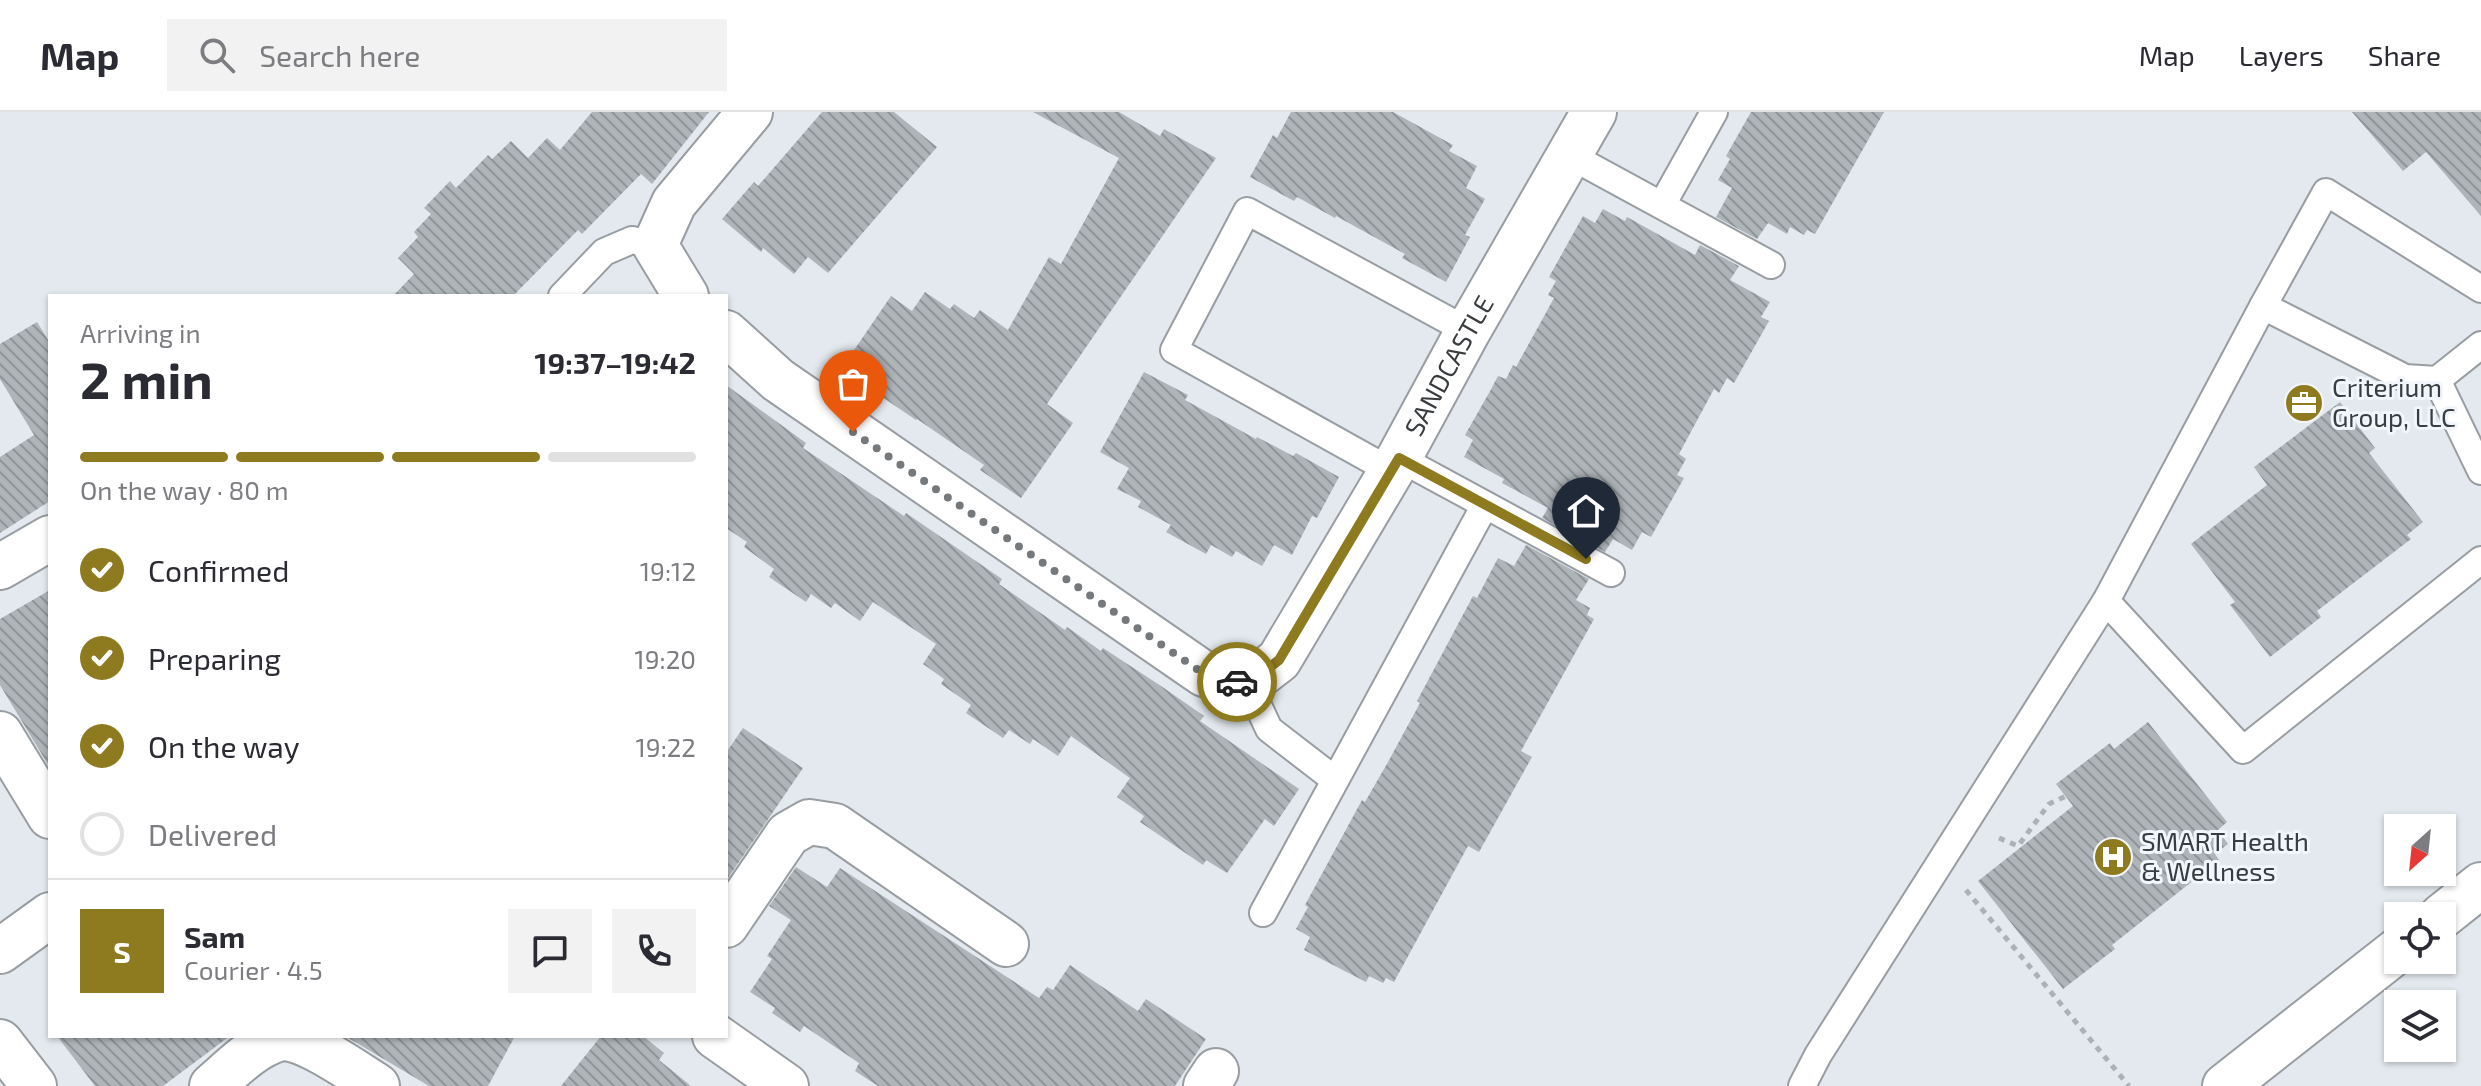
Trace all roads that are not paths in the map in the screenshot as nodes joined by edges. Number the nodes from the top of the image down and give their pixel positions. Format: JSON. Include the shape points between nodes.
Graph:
{"nodes":[{"id":1,"x":750,"y":112,"type":"edge"},
{"id":2,"x":1594,"y":112,"type":"edge"},
{"id":3,"x":1714,"y":112,"type":"edge"},
{"id":4,"x":1569,"y":155,"type":"junction"},
{"id":5,"x":1662,"y":205,"type":"junction"},
{"id":6,"x":655,"y":245,"type":"junction"},
{"id":7,"x":1771,"y":265,"type":"dead end"},
{"id":8,"x":2481,"y":289,"type":"edge"},
{"id":9,"x":564,"y":294,"type":"edge"},
{"id":10,"x":685,"y":294,"type":"edge"},
{"id":11,"x":2263,"y":306,"type":"junction"},
{"id":12,"x":1468,"y":331,"type":"junction"},
{"id":13,"x":728,"y":335,"type":"edge"},
{"id":14,"x":2481,"y":345,"type":"edge"},
{"id":15,"x":2437,"y":380,"type":"junction"},
{"id":16,"x":1395,"y":464,"type":"junction"},
{"id":17,"x":2481,"y":471,"type":"edge"},
{"id":18,"x":1485,"y":505,"type":"junction"},
{"id":19,"x":48,"y":539,"type":"edge"},
{"id":20,"x":2481,"y":560,"type":"edge"},
{"id":21,"x":0,"y":567,"type":"edge"},
{"id":22,"x":1611,"y":573,"type":"dead end"},
{"id":23,"x":2106,"y":601,"type":"junction"},
{"id":24,"x":1248,"y":684,"type":"junction"},
{"id":25,"x":0,"y":734,"type":"edge"},
{"id":26,"x":1335,"y":780,"type":"junction"},
{"id":27,"x":48,"y":813,"type":"edge"},
{"id":28,"x":2481,"y":885,"type":"edge"},
{"id":29,"x":2456,"y":905,"type":"edge"},
{"id":30,"x":1263,"y":913,"type":"dead end"},
{"id":31,"x":48,"y":916,"type":"edge"},
{"id":32,"x":728,"y":922,"type":"edge"},
{"id":33,"x":1006,"y":944,"type":"dead end"},
{"id":34,"x":0,"y":951,"type":"edge"},
{"id":35,"x":2384,"y":961,"type":"edge"},
{"id":36,"x":718,"y":1038,"type":"edge"},
{"id":37,"x":0,"y":1042,"type":"edge"},
{"id":38,"x":34,"y":1086,"type":"edge"},
{"id":39,"x":212,"y":1086,"type":"edge"},
{"id":40,"x":377,"y":1086,"type":"edge"},
{"id":41,"x":786,"y":1086,"type":"edge"},
{"id":42,"x":1802,"y":1086,"type":"edge"},
{"id":43,"x":2225,"y":1086,"type":"edge"}],
"edges":[{"from":1,"to":6,"type":"street","via":[[674,203]]},
{"from":2,"to":4,"type":"street","name":"SANDCASTLE"},
{"from":3,"to":5,"type":"lane"},
{"from":4,"to":5,"type":"lane"},
{"from":4,"to":12,"type":"street","name":"SANDCASTLE"},
{"from":5,"to":7,"type":"lane"},
{"from":6,"to":9,"type":"lane","via":[[632,240],[604,252]]},
{"from":6,"to":10,"type":"street"},
{"from":8,"to":11,"type":"lane","via":[[2326,192]]},
{"from":11,"to":15,"type":"lane","via":[[2405,378]]},
{"from":11,"to":23,"type":"lane"},
{"from":12,"to":16,"type":"street","name":"SANDCASTLE"},
{"from":12,"to":16,"type":"lane","via":[[1247,211],[1174,350]]},
{"from":13,"to":24,"type":"street","via":[[778,380],[1204,674]]},
{"from":14,"to":15,"type":"lane"},
{"from":15,"to":17,"type":"lane"},
{"from":16,"to":18,"type":"lane"},
{"from":16,"to":24,"type":"street","name":"SANDCASTLE","via":[[1279,660]]},
{"from":18,"to":22,"type":"lane"},
{"from":18,"to":26,"type":"lane"},
{"from":19,"to":21,"type":"street"},
{"from":20,"to":23,"type":"lane","via":[[2243,750]]},
{"from":23,"to":42,"type":"lane"},
{"from":24,"to":26,"type":"lane","via":[[1269,729]]},
{"from":25,"to":27,"type":"street"},
{"from":26,"to":30,"type":"lane"},
{"from":28,"to":29,"type":"street"},
{"from":31,"to":34,"type":"street"},
{"from":32,"to":33,"type":"street","via":[[788,834],[809,822],[835,826]]},
{"from":35,"to":43,"type":"street"},
{"from":36,"to":41,"type":"street"},
{"from":37,"to":38,"type":"street"},
{"from":39,"to":40,"type":"street","via":[[256,1049],[281,1038],[308,1045]]}]}
